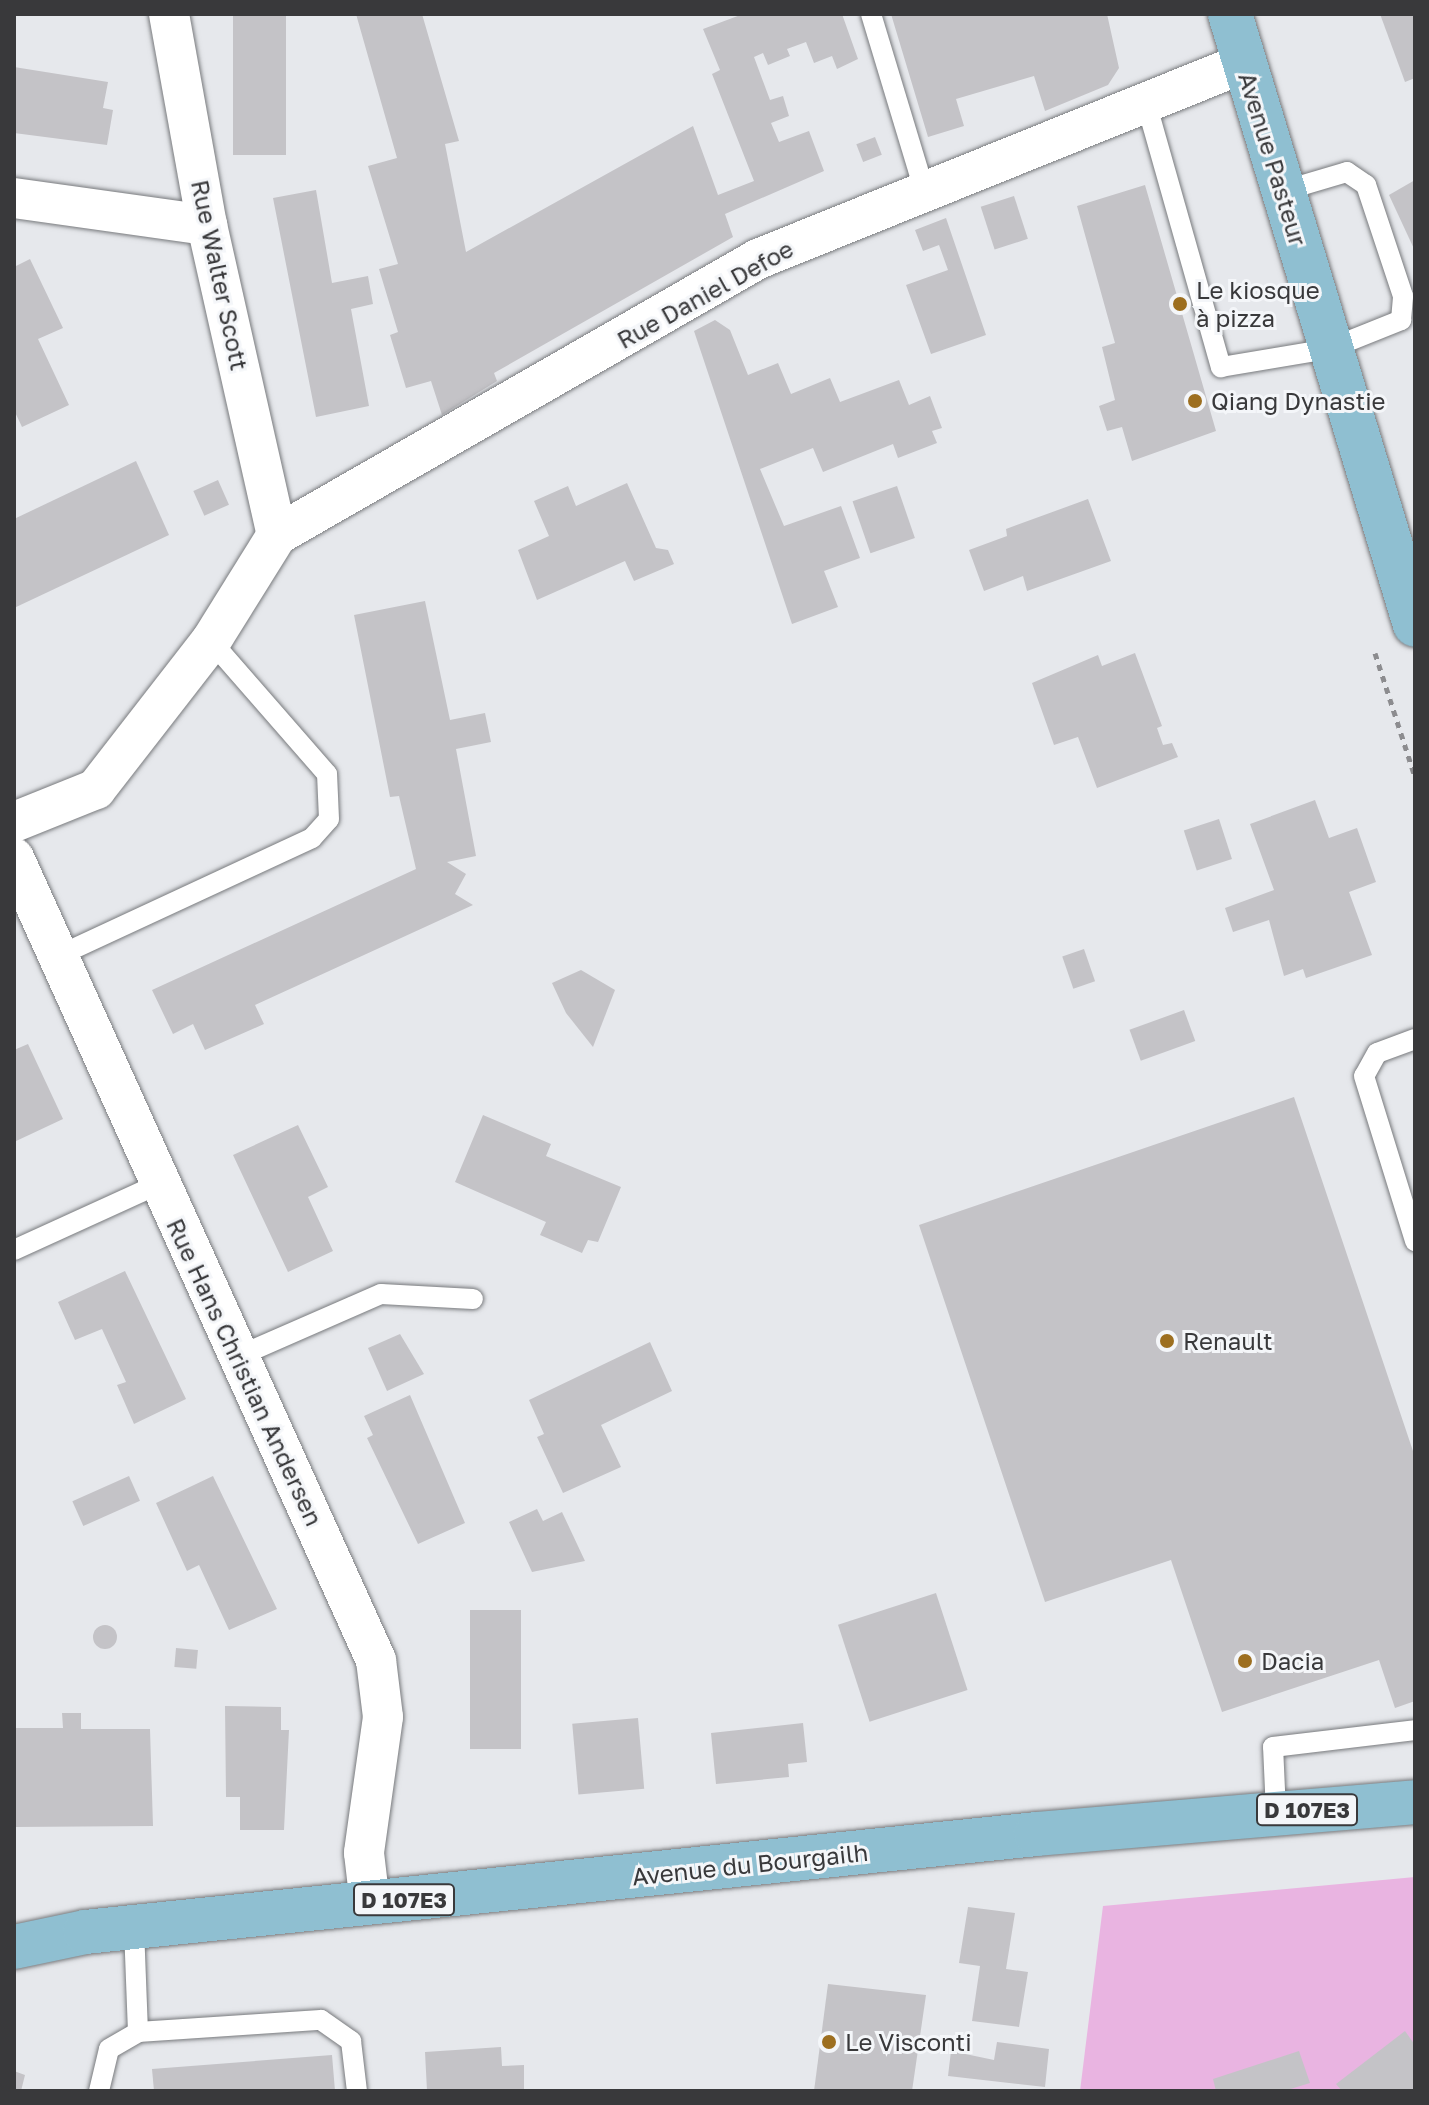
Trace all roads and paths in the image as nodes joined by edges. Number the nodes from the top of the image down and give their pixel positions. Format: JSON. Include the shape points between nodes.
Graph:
{"nodes":[{"id":1,"x":169,"y":14,"type":"edge"},
{"id":2,"x":871,"y":14,"type":"edge"},
{"id":3,"x":1230,"y":14,"type":"edge"},
{"id":4,"x":1244,"y":63,"type":"junction"},
{"id":5,"x":1145,"y":99,"type":"junction"},
{"id":6,"x":924,"y":190,"type":"junction"},
{"id":7,"x":1283,"y":191,"type":"junction"},
{"id":8,"x":14,"y":198,"type":"edge"},
{"id":9,"x":207,"y":225,"type":"junction"},
{"id":10,"x":1329,"y":349,"type":"junction"},
{"id":11,"x":277,"y":535,"type":"junction"},
{"id":12,"x":1413,"y":613,"type":"edge"},
{"id":13,"x":211,"y":641,"type":"junction"},
{"id":14,"x":14,"y":822,"type":"edge"},
{"id":15,"x":14,"y":858,"type":"edge"},
{"id":16,"x":58,"y":956,"type":"junction"},
{"id":17,"x":1415,"y":1039,"type":"edge"},
{"id":18,"x":159,"y":1184,"type":"junction"},
{"id":19,"x":1415,"y":1241,"type":"edge"},
{"id":20,"x":14,"y":1250,"type":"edge"},
{"id":21,"x":473,"y":1299,"type":"dead end"},
{"id":22,"x":239,"y":1356,"type":"junction"},
{"id":23,"x":1415,"y":1730,"type":"edge"},
{"id":24,"x":1415,"y":1802,"type":"edge"},
{"id":25,"x":1276,"y":1812,"type":"junction"},
{"id":26,"x":370,"y":1904,"type":"junction"},
{"id":27,"x":14,"y":1924,"type":"edge"},
{"id":28,"x":134,"y":1928,"type":"junction"},
{"id":29,"x":85,"y":1932,"type":"junction"},
{"id":30,"x":14,"y":1947,"type":"edge"},
{"id":31,"x":138,"y":2032,"type":"junction"},
{"id":32,"x":99,"y":2091,"type":"edge"},
{"id":33,"x":357,"y":2091,"type":"edge"}],
"edges":[{"from":1,"to":9,"type":"street","name":"Rue Walter Scott"},
{"from":2,"to":6,"type":"lane"},
{"from":3,"to":4,"type":"main road","name":"Avenue Pasteur"},
{"from":4,"to":5,"type":"street","name":"Rue Daniel Defoe"},
{"from":4,"to":7,"type":"main road","name":"Avenue Pasteur"},
{"from":5,"to":6,"type":"street","name":"Rue Daniel Defoe"},
{"from":5,"to":10,"type":"lane","via":[[1221,367]]},
{"from":6,"to":11,"type":"street","name":"Rue Daniel Defoe","via":[[758,259]]},
{"from":7,"to":10,"type":"main road","name":"Avenue Pasteur"},
{"from":7,"to":10,"type":"lane","via":[[1347,172],[1366,185],[1389,247],[1403,296],[1401,320]]},
{"from":8,"to":9,"type":"street"},
{"from":9,"to":11,"type":"street","name":"Rue Walter Scott"},
{"from":10,"to":12,"type":"main road","name":"Avenue Pasteur"},
{"from":11,"to":13,"type":"street"},
{"from":13,"to":14,"type":"street","via":[[96,789]]},
{"from":13,"to":16,"type":"lane","via":[[327,774],[329,819],[312,838]]},
{"from":15,"to":16,"type":"street","name":"Rue Hans Christian Andersen"},
{"from":16,"to":18,"type":"street","name":"Rue Hans Christian Andersen"},
{"from":17,"to":19,"type":"lane","via":[[1377,1053],[1364,1076]]},
{"from":18,"to":20,"type":"lane"},
{"from":18,"to":22,"type":"street","name":"Rue Hans Christian Andersen"},
{"from":21,"to":22,"type":"lane","via":[[381,1294]]},
{"from":22,"to":26,"type":"street","name":"Rue Hans Christian Andersen","via":[[376,1660],[383,1717],[364,1853]]},
{"from":23,"to":25,"type":"lane","via":[[1273,1747]]},
{"from":24,"to":25,"type":"main road","name":"Avenue du Bourgailh","number":"D 107E3"},
{"from":25,"to":26,"type":"main road","name":"Avenue du Bourgailh","number":"D 107E3"},
{"from":26,"to":28,"type":"main road","name":"Avenue du Bourgailh","number":"D 107E3"},
{"from":27,"to":29,"type":"main road","name":"Avenue du Bourgailh","number":"D 107E3"},
{"from":28,"to":29,"type":"main road","name":"Avenue du Bourgailh","number":"D 107E3"},
{"from":28,"to":31,"type":"lane"},
{"from":29,"to":30,"type":"main road","name":"Avenue du Bourgailh","number":"D 107E3"},
{"from":31,"to":32,"type":"lane","via":[[109,2049]]},
{"from":31,"to":33,"type":"lane","via":[[321,2020],[351,2041]]}]}
